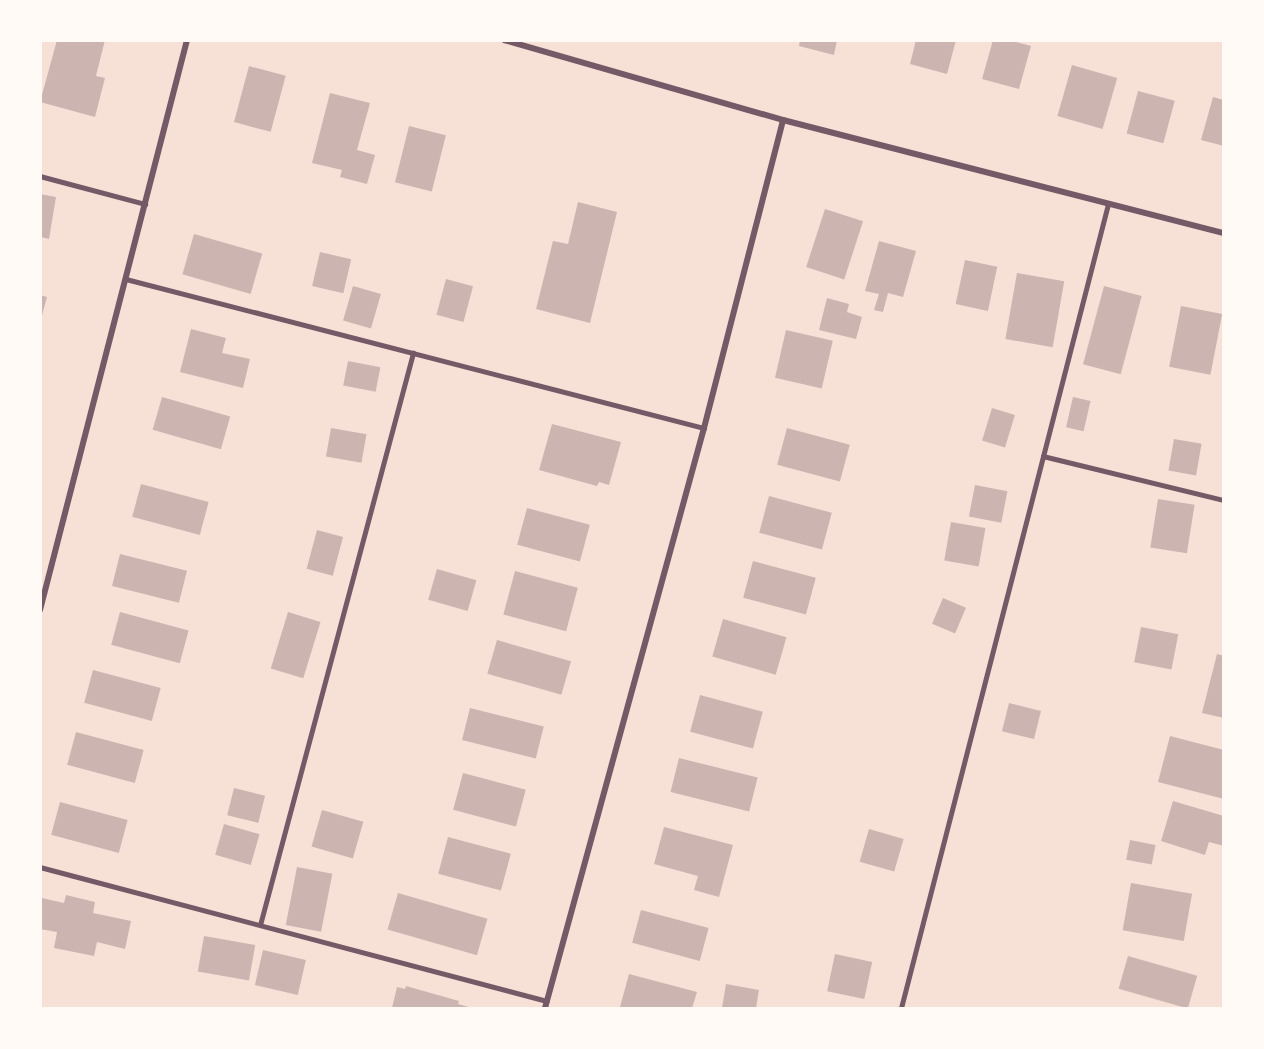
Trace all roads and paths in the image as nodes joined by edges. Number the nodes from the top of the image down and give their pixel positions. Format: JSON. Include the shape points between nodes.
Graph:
{"nodes":[{"id":1,"x":187,"y":40,"type":"edge"},
{"id":2,"x":504,"y":40,"type":"edge"},
{"id":3,"x":783,"y":120,"type":"junction"},
{"id":4,"x":40,"y":176,"type":"edge"},
{"id":5,"x":145,"y":204,"type":"junction"},
{"id":6,"x":1108,"y":204,"type":"junction"},
{"id":7,"x":1224,"y":233,"type":"edge"},
{"id":8,"x":126,"y":279,"type":"junction"},
{"id":9,"x":413,"y":353,"type":"junction"},
{"id":10,"x":704,"y":428,"type":"junction"},
{"id":11,"x":1043,"y":456,"type":"junction"},
{"id":12,"x":1224,"y":500,"type":"edge"},
{"id":13,"x":40,"y":610,"type":"edge"},
{"id":14,"x":40,"y":867,"type":"edge"},
{"id":15,"x":260,"y":925,"type":"junction"},
{"id":16,"x":547,"y":1001,"type":"junction"},
{"id":17,"x":545,"y":1008,"type":"edge"},
{"id":18,"x":901,"y":1008,"type":"edge"}],
"edges":[{"from":1,"to":5,"type":"street"},
{"from":2,"to":3,"type":"street"},
{"from":3,"to":6,"type":"street"},
{"from":3,"to":10,"type":"street"},
{"from":4,"to":5,"type":"lane"},
{"from":5,"to":8,"type":"street"},
{"from":6,"to":7,"type":"street"},
{"from":6,"to":11,"type":"lane"},
{"from":8,"to":9,"type":"lane"},
{"from":8,"to":13,"type":"street"},
{"from":9,"to":10,"type":"lane"},
{"from":9,"to":15,"type":"lane"},
{"from":10,"to":16,"type":"street"},
{"from":11,"to":12,"type":"lane"},
{"from":11,"to":18,"type":"lane"},
{"from":14,"to":15,"type":"lane"},
{"from":15,"to":16,"type":"lane"},
{"from":16,"to":17,"type":"street"}]}
